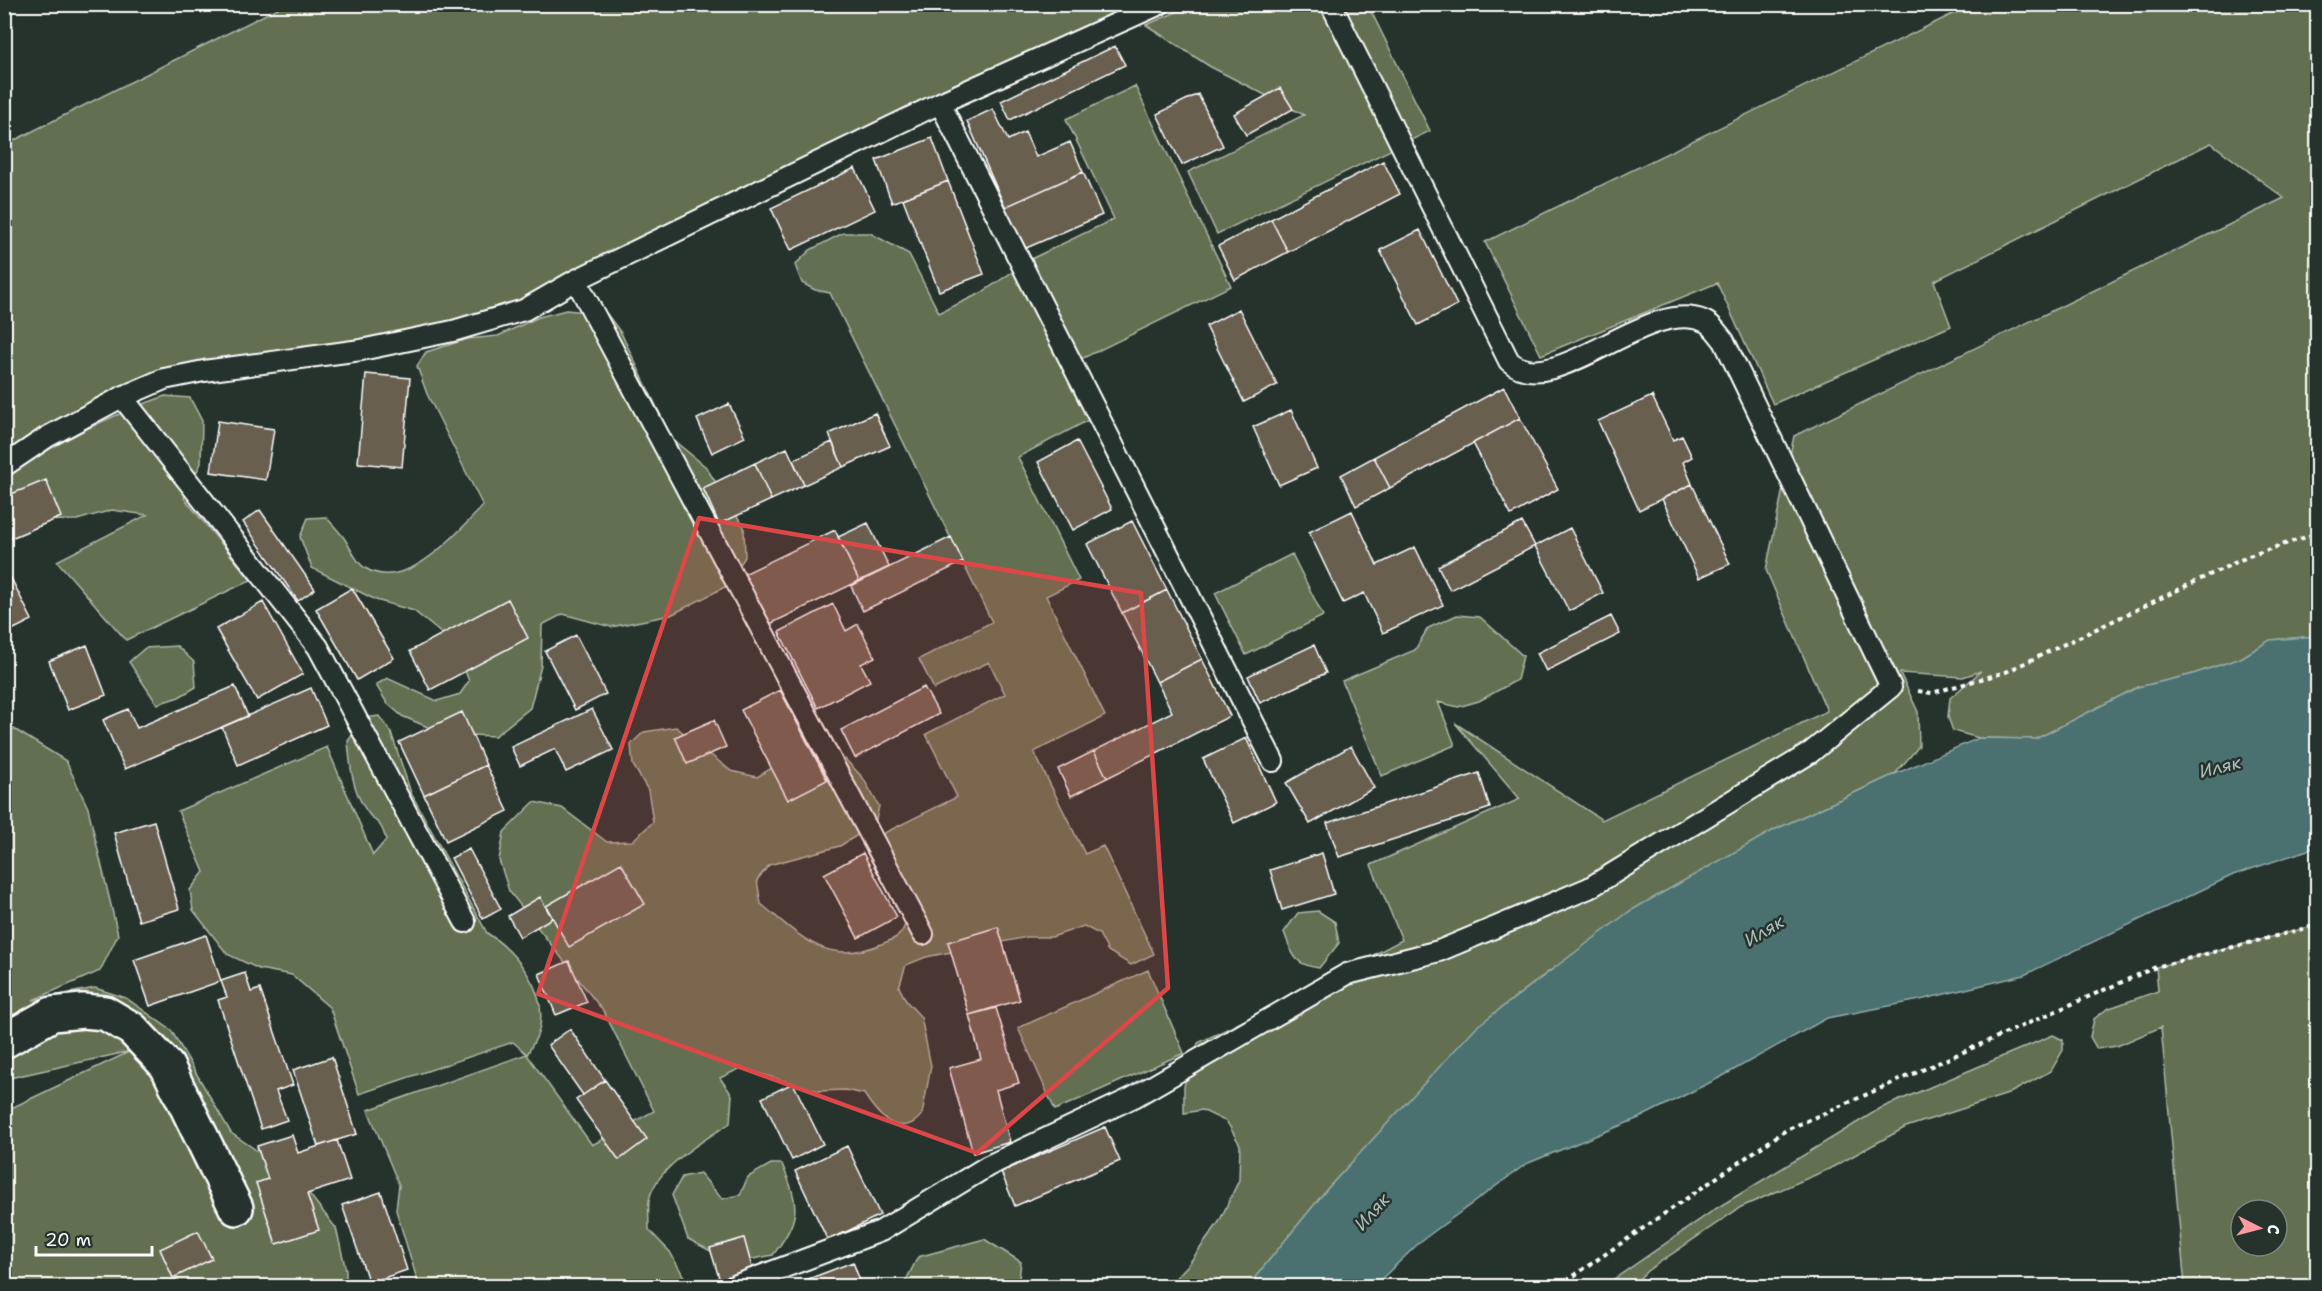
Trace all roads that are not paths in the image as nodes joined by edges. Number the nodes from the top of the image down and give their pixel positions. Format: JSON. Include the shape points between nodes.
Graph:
{"nodes":[{"id":1,"x":1160,"y":4,"type":"edge"},
{"id":2,"x":1330,"y":4,"type":"edge"},
{"id":3,"x":940,"y":104,"type":"junction"},
{"id":4,"x":576,"y":280,"type":"junction"},
{"id":5,"x":122,"y":397,"type":"junction"},
{"id":6,"x":4,"y":466,"type":"edge"},
{"id":7,"x":1273,"y":761,"type":"dead end"},
{"id":8,"x":465,"y":922,"type":"dead end"},
{"id":9,"x":923,"y":934,"type":"dead end"},
{"id":10,"x":4,"y":1041,"type":"edge"},
{"id":11,"x":236,"y":1208,"type":"dead end"},
{"id":12,"x":734,"y":1287,"type":"edge"}],
"edges":[{"from":1,"to":3,"type":"lane"},
{"from":2,"to":12,"type":"lane","via":[[1509,361],[1518,369],[1556,368],[1665,319],[1689,316],[1707,322],[1724,341],[1891,687],[1809,753],[1589,888],[1439,951],[1347,974],[1134,1097],[988,1166],[880,1232]]},
{"from":3,"to":4,"type":"lane"},
{"from":3,"to":7,"type":"lane"},
{"from":4,"to":5,"type":"lane","via":[[525,310],[453,331],[361,350],[204,371],[164,379]]},
{"from":4,"to":9,"type":"lane"},
{"from":5,"to":6,"type":"lane","via":[[47,437]]},
{"from":5,"to":8,"type":"lane","via":[[318,647]]},
{"from":10,"to":11,"type":"street","via":[[52,1014],[83,1011],[105,1013],[132,1029],[167,1066]]}]}
